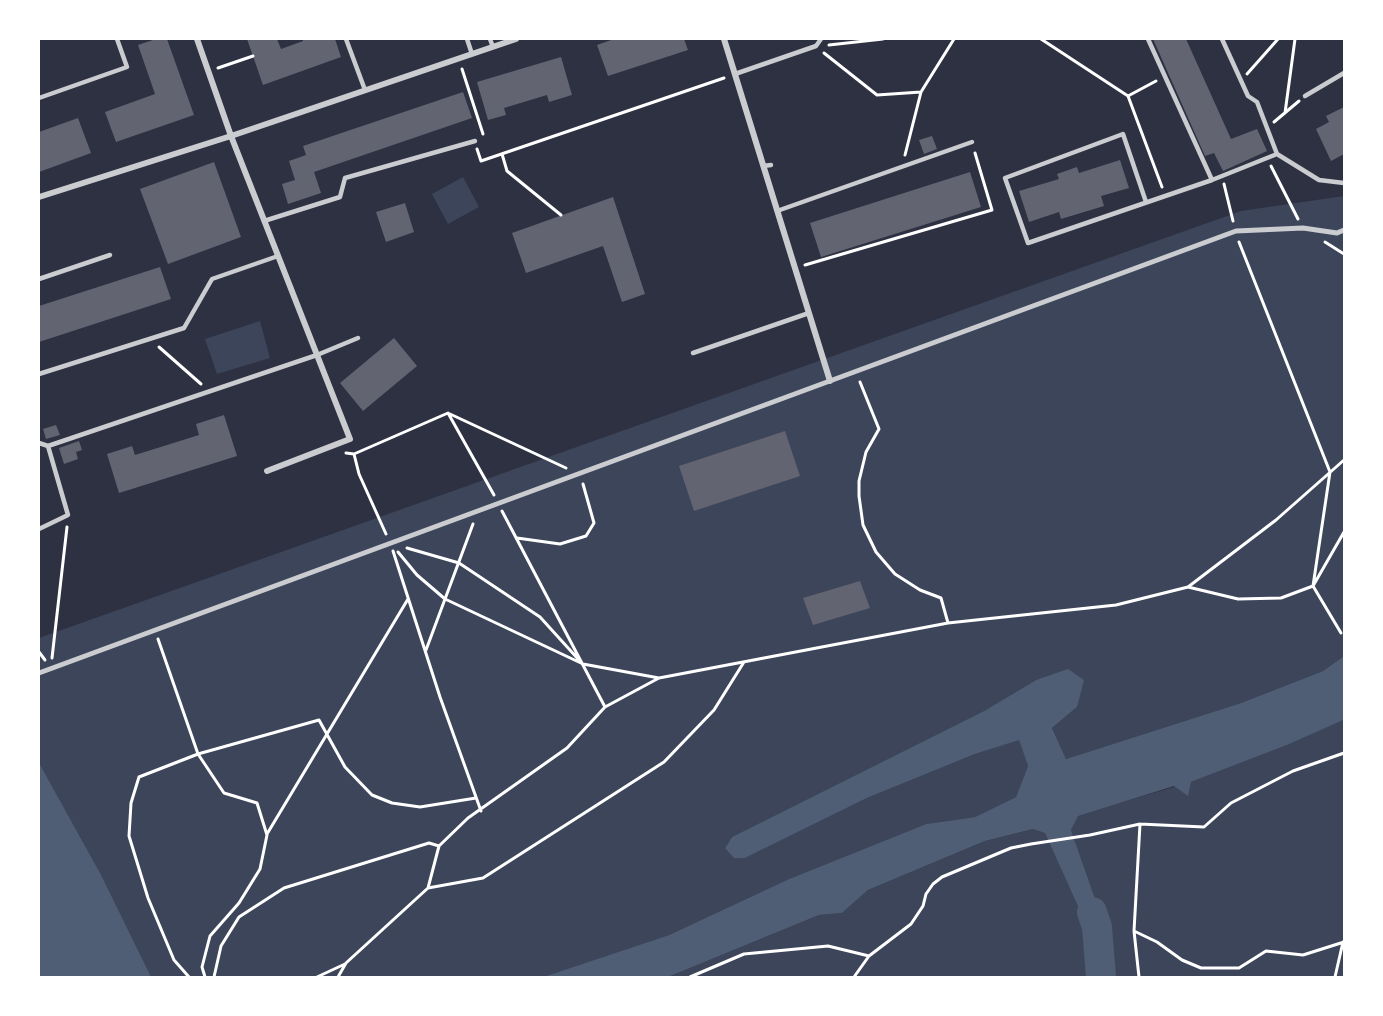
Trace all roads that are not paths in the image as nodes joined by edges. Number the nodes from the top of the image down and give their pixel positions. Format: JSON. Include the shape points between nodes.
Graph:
{"nodes":[{"id":1,"x":117,"y":39,"type":"edge"},
{"id":2,"x":197,"y":39,"type":"edge"},
{"id":3,"x":346,"y":39,"type":"edge"},
{"id":4,"x":467,"y":39,"type":"edge"},
{"id":5,"x":490,"y":39,"type":"edge"},
{"id":6,"x":516,"y":39,"type":"edge"},
{"id":7,"x":724,"y":39,"type":"edge"},
{"id":8,"x":821,"y":39,"type":"edge"},
{"id":9,"x":1148,"y":39,"type":"edge"},
{"id":10,"x":1222,"y":39,"type":"edge"},
{"id":11,"x":493,"y":47,"type":"junction"},
{"id":12,"x":472,"y":54,"type":"junction"},
{"id":13,"x":735,"y":74,"type":"junction"},
{"id":14,"x":1344,"y":74,"type":"edge"},
{"id":15,"x":365,"y":90,"type":"junction"},
{"id":16,"x":1305,"y":96,"type":"road end"},
{"id":17,"x":39,"y":98,"type":"edge"},
{"id":18,"x":231,"y":136,"type":"junction"},
{"id":19,"x":475,"y":141,"type":"road end"},
{"id":20,"x":972,"y":142,"type":"road end"},
{"id":21,"x":1277,"y":154,"type":"junction"},
{"id":22,"x":1212,"y":180,"type":"junction"},
{"id":23,"x":1344,"y":183,"type":"edge"},
{"id":24,"x":39,"y":197,"type":"edge"},
{"id":25,"x":1146,"y":202,"type":"junction"},
{"id":26,"x":777,"y":211,"type":"junction"},
{"id":27,"x":264,"y":221,"type":"junction"},
{"id":28,"x":1344,"y":230,"type":"edge"},
{"id":29,"x":110,"y":255,"type":"dead end"},
{"id":30,"x":278,"y":256,"type":"junction"},
{"id":31,"x":39,"y":279,"type":"edge"},
{"id":32,"x":809,"y":313,"type":"junction"},
{"id":33,"x":358,"y":338,"type":"dead end"},
{"id":34,"x":693,"y":353,"type":"dead end"},
{"id":35,"x":317,"y":355,"type":"junction"},
{"id":36,"x":39,"y":374,"type":"edge"},
{"id":37,"x":830,"y":381,"type":"junction"},
{"id":38,"x":39,"y":443,"type":"edge"},
{"id":39,"x":48,"y":446,"type":"junction"},
{"id":40,"x":267,"y":471,"type":"dead end"},
{"id":41,"x":39,"y":529,"type":"edge"},
{"id":42,"x":39,"y":673,"type":"edge"}],
"edges":[{"from":1,"to":17,"type":"lane","via":[[127,67]]},
{"from":2,"to":18,"type":"street"},
{"from":3,"to":15,"type":"lane"},
{"from":4,"to":12,"type":"lane"},
{"from":5,"to":11,"type":"lane"},
{"from":6,"to":11,"type":"street"},
{"from":7,"to":13,"type":"street"},
{"from":8,"to":13,"type":"lane","via":[[816,46]]},
{"from":9,"to":22,"type":"lane"},
{"from":10,"to":21,"type":"lane","via":[[1248,96],[1257,102]]},
{"from":11,"to":12,"type":"street"},
{"from":12,"to":15,"type":"street"},
{"from":13,"to":26,"type":"street","via":[[767,165]]},
{"from":14,"to":16,"type":"lane"},
{"from":15,"to":18,"type":"street"},
{"from":18,"to":24,"type":"street"},
{"from":18,"to":27,"type":"street"},
{"from":19,"to":27,"type":"lane","via":[[345,178],[340,197]]},
{"from":20,"to":26,"type":"lane"},
{"from":21,"to":22,"type":"lane"},
{"from":21,"to":23,"type":"lane","via":[[1319,180]]},
{"from":22,"to":25,"type":"lane"},
{"from":25,"to":25,"type":"lane","via":[[1028,243],[1005,178],[1123,134]]},
{"from":26,"to":32,"type":"street"},
{"from":27,"to":30,"type":"street"},
{"from":28,"to":37,"type":"street","via":[[1236,231]]},
{"from":29,"to":31,"type":"lane"},
{"from":30,"to":35,"type":"street"},
{"from":30,"to":36,"type":"lane","via":[[212,279],[184,328]]},
{"from":32,"to":34,"type":"lane"},
{"from":32,"to":37,"type":"street"},
{"from":33,"to":35,"type":"lane"},
{"from":35,"to":39,"type":"lane"},
{"from":35,"to":40,"type":"street","via":[[350,439]]},
{"from":37,"to":42,"type":"street"},
{"from":38,"to":39,"type":"lane"},
{"from":39,"to":41,"type":"lane","via":[[68,515]]}]}
